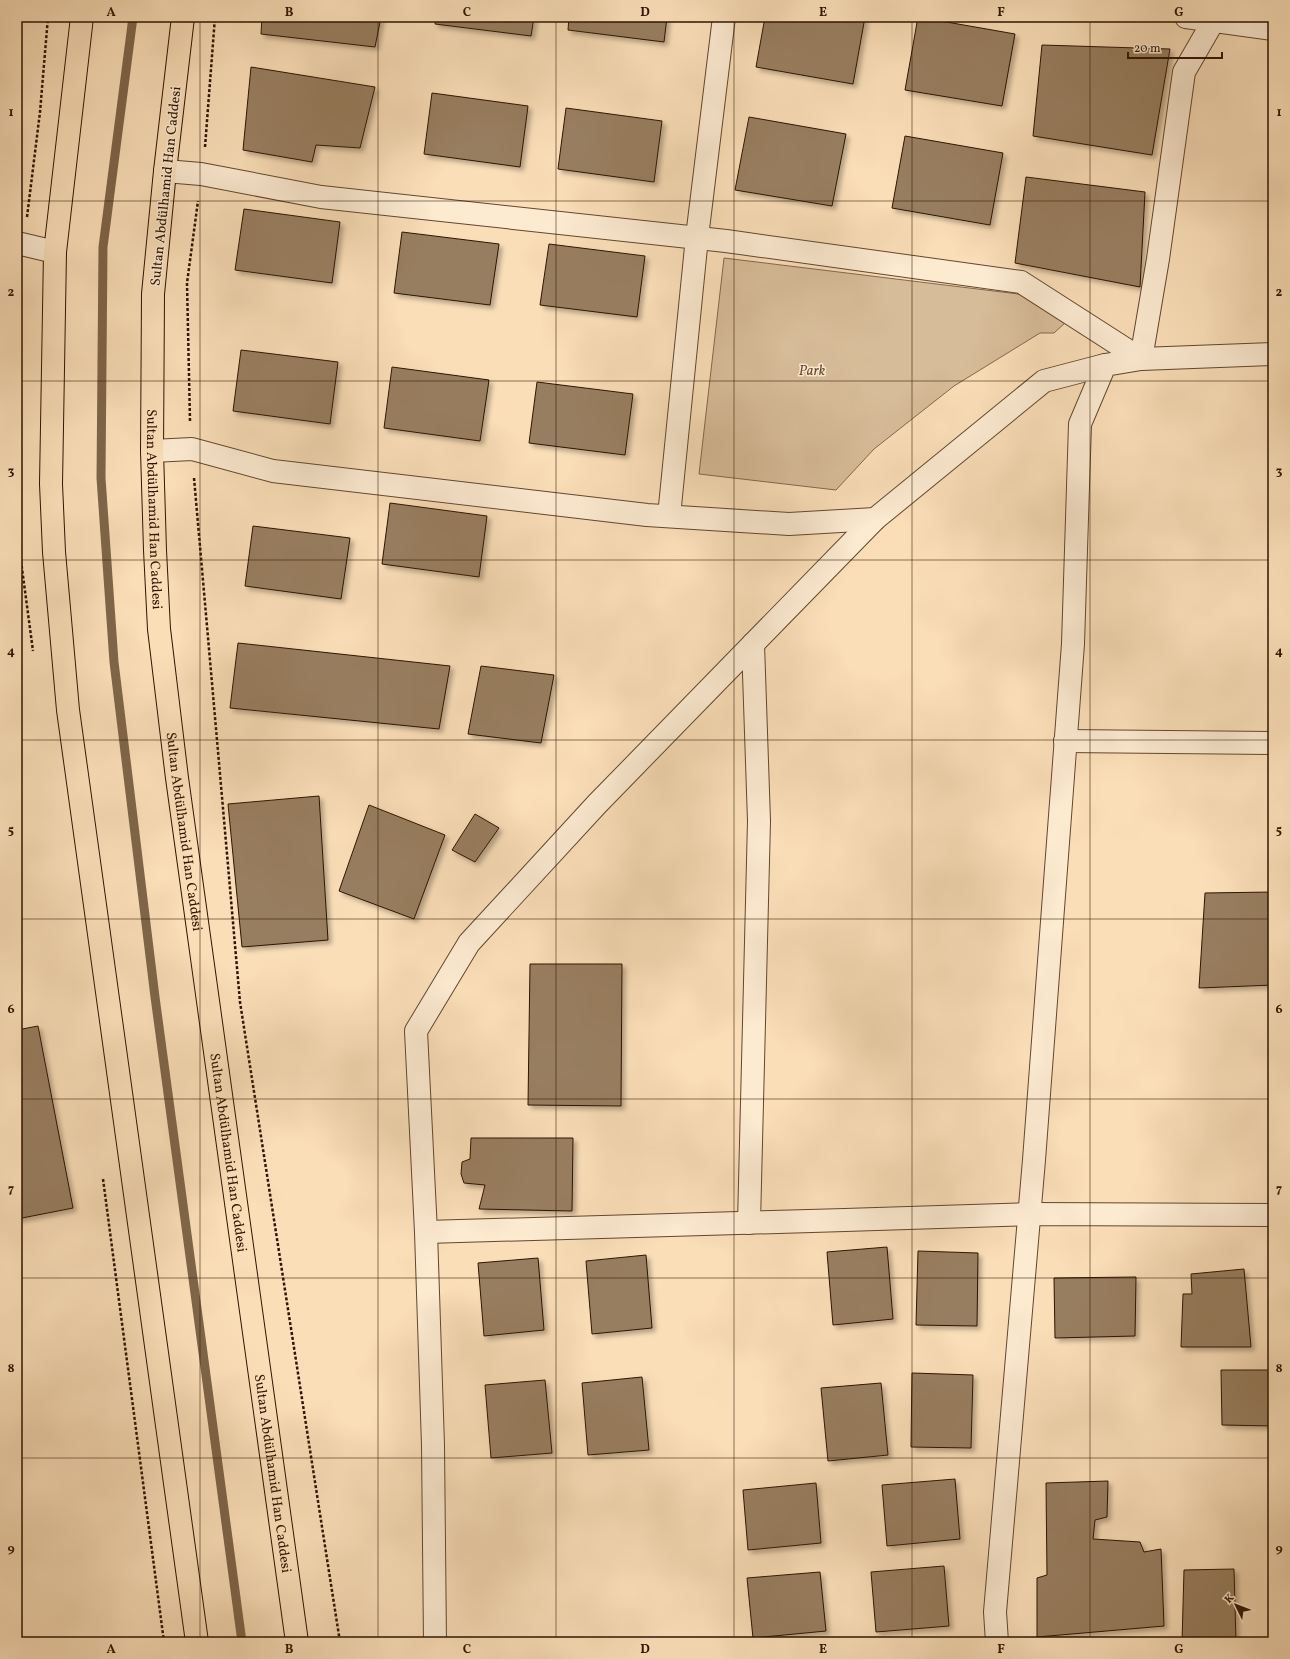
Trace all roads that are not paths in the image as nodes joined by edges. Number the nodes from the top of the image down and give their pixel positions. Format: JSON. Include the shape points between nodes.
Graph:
{"nodes":[{"id":1,"x":82,"y":17,"type":"edge"},
{"id":2,"x":183,"y":17,"type":"edge"},
{"id":3,"x":724,"y":17,"type":"edge"},
{"id":4,"x":1186,"y":17,"type":"edge"},
{"id":5,"x":1214,"y":20,"type":"junction"},
{"id":6,"x":1273,"y":29,"type":"edge"},
{"id":7,"x":165,"y":171,"type":"junction"},
{"id":8,"x":697,"y":237,"type":"junction"},
{"id":9,"x":20,"y":244,"type":"edge"},
{"id":10,"x":55,"y":252,"type":"junction"},
{"id":11,"x":1273,"y":354,"type":"edge"},
{"id":12,"x":1140,"y":359,"type":"junction"},
{"id":13,"x":1105,"y":365,"type":"junction"},
{"id":14,"x":152,"y":451,"type":"junction"},
{"id":15,"x":668,"y":516,"type":"junction"},
{"id":16,"x":875,"y":519,"type":"junction"},
{"id":17,"x":753,"y":644,"type":"junction"},
{"id":18,"x":1065,"y":741,"type":"junction"},
{"id":19,"x":1273,"y":743,"type":"edge"},
{"id":20,"x":1030,"y":1214,"type":"junction"},
{"id":21,"x":1273,"y":1215,"type":"edge"},
{"id":22,"x":749,"y":1223,"type":"junction"},
{"id":23,"x":426,"y":1232,"type":"junction"},
{"id":24,"x":196,"y":1642,"type":"edge"},
{"id":25,"x":297,"y":1642,"type":"edge"},
{"id":26,"x":435,"y":1642,"type":"edge"},
{"id":27,"x":997,"y":1642,"type":"edge"}],
"edges":[{"from":1,"to":10,"type":"main road"},
{"from":2,"to":7,"type":"main road","name":"Sultan Abdülhamid Han Caddesi"},
{"from":3,"to":8,"type":"street"},
{"from":4,"to":5,"type":"street"},
{"from":5,"to":6,"type":"street"},
{"from":5,"to":12,"type":"street","via":[[1184,72],[1158,260]]},
{"from":7,"to":8,"type":"street","via":[[201,174],[321,198]]},
{"from":7,"to":14,"type":"main road","name":"Sultan Abdülhamid Han Caddesi","via":[[153,294]]},
{"from":8,"to":12,"type":"street","via":[[1021,282]]},
{"from":8,"to":15,"type":"street"},
{"from":9,"to":10,"type":"street"},
{"from":10,"to":24,"type":"main road","via":[[51,484],[54,552],[68,710]]},
{"from":11,"to":12,"type":"street"},
{"from":12,"to":13,"type":"street"},
{"from":13,"to":16,"type":"street","via":[[1044,381]]},
{"from":13,"to":18,"type":"street","via":[[1080,424],[1073,644]]},
{"from":14,"to":15,"type":"street","via":[[192,449],[273,471]]},
{"from":14,"to":25,"type":"main road","name":"Sultan Abdülhamid Han Caddesi","via":[[159,629],[168,709]]},
{"from":15,"to":16,"type":"street","via":[[789,524]]},
{"from":16,"to":17,"type":"street"},
{"from":17,"to":22,"type":"street","via":[[759,821]]},
{"from":17,"to":23,"type":"street","via":[[597,804],[469,943],[416,1030]]},
{"from":18,"to":19,"type":"street"},
{"from":18,"to":20,"type":"street"},
{"from":20,"to":21,"type":"street"},
{"from":20,"to":22,"type":"street"},
{"from":20,"to":27,"type":"street","via":[[995,1612]]},
{"from":22,"to":23,"type":"street"},
{"from":23,"to":26,"type":"street","via":[[433,1444]]}]}
